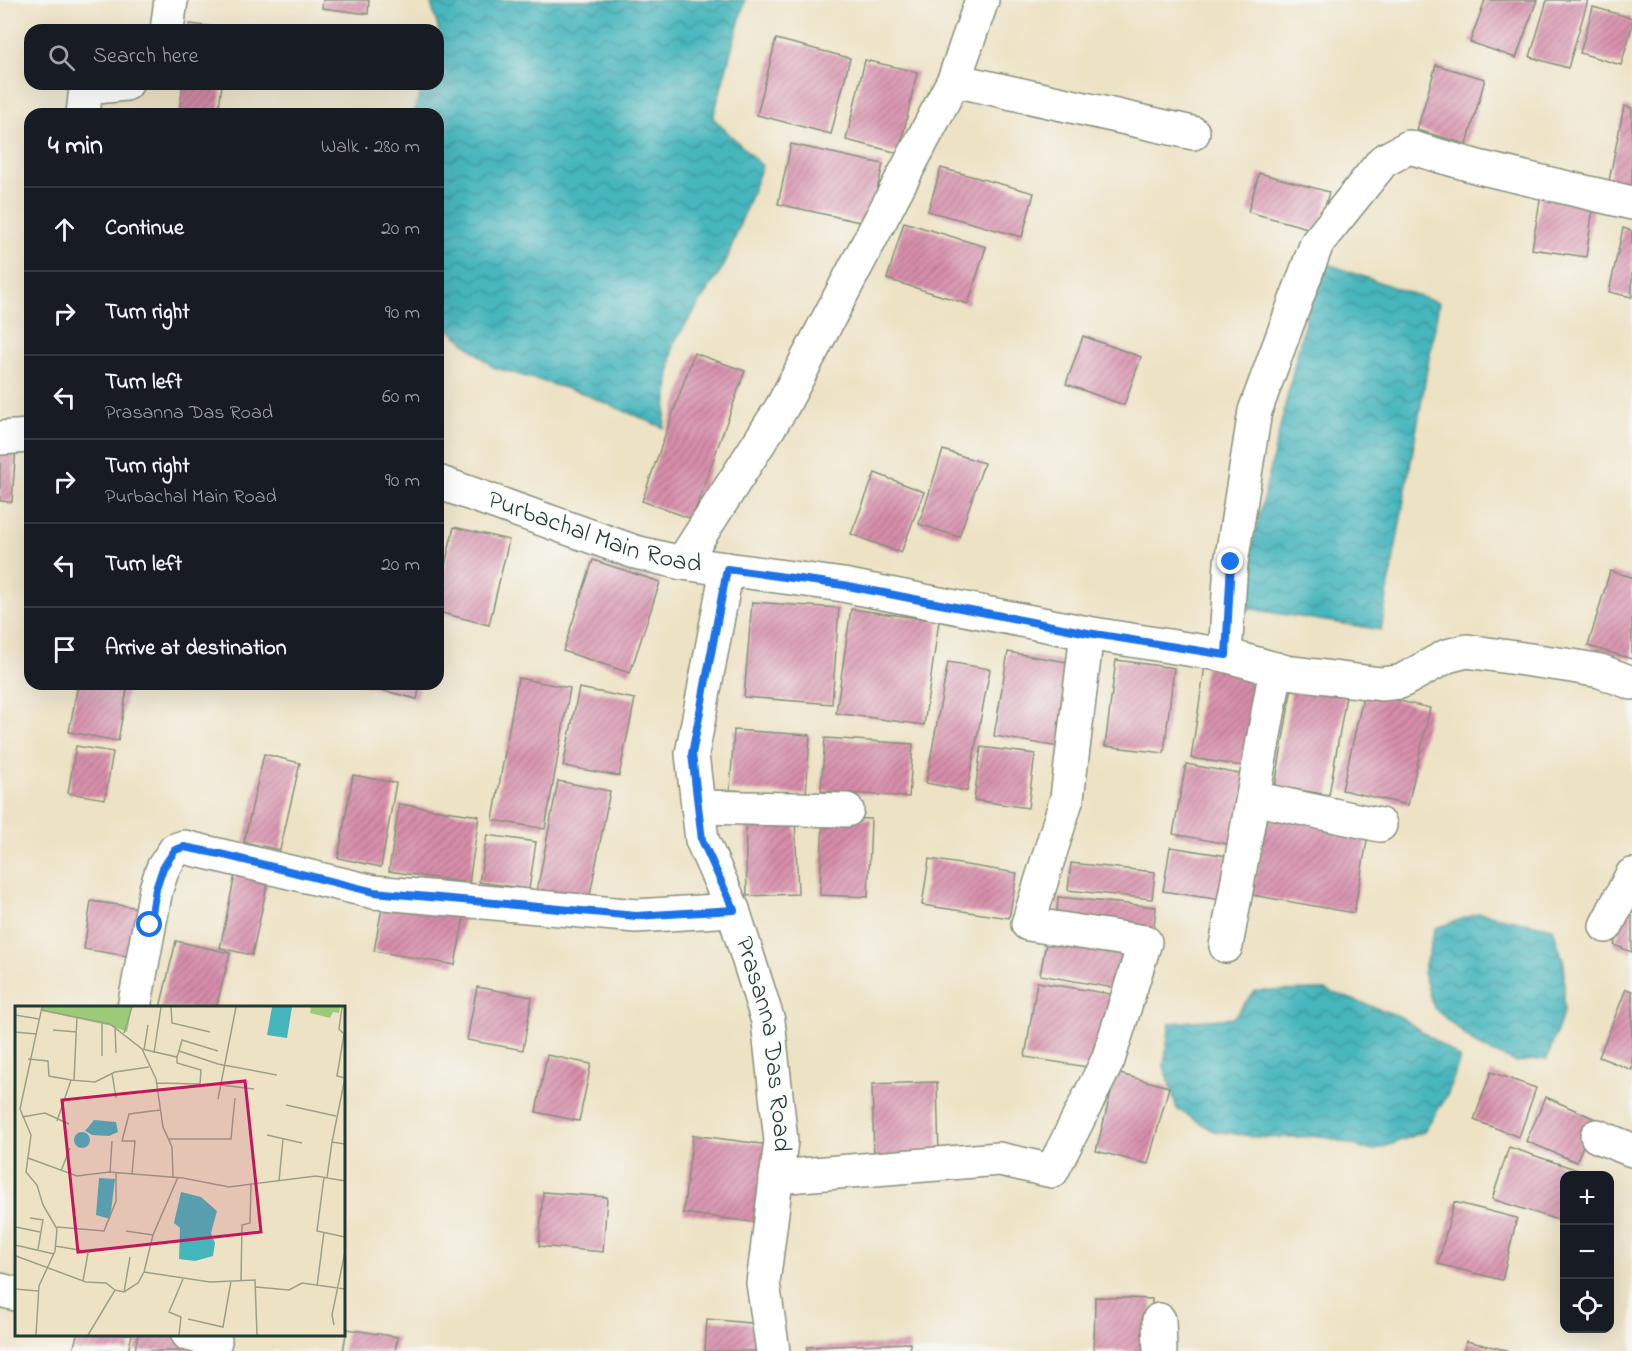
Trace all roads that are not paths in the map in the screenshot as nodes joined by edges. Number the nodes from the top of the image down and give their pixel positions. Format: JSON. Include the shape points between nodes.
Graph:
{"nodes":[{"id":1,"x":171,"y":0,"type":"edge"},
{"id":2,"x":982,"y":0,"type":"edge"},
{"id":3,"x":168,"y":24,"type":"edge"},
{"id":4,"x":954,"y":80,"type":"junction"},
{"id":5,"x":86,"y":90,"type":"edge"},
{"id":6,"x":84,"y":108,"type":"edge"},
{"id":7,"x":1193,"y":133,"type":"dead end"},
{"id":8,"x":1632,"y":203,"type":"edge"},
{"id":9,"x":24,"y":436,"type":"edge"},
{"id":10,"x":0,"y":438,"type":"edge"},
{"id":11,"x":444,"y":484,"type":"edge"},
{"id":12,"x":682,"y":563,"type":"junction"},
{"id":13,"x":727,"y":569,"type":"junction"},
{"id":14,"x":1088,"y":633,"type":"junction"},
{"id":15,"x":1226,"y":655,"type":"junction"},
{"id":16,"x":1276,"y":669,"type":"junction"},
{"id":17,"x":1632,"y":683,"type":"edge"},
{"id":18,"x":1253,"y":798,"type":"junction"},
{"id":19,"x":698,"y":807,"type":"junction"},
{"id":20,"x":847,"y":810,"type":"dead end"},
{"id":21,"x":1380,"y":825,"type":"dead end"},
{"id":22,"x":1632,"y":875,"type":"edge"},
{"id":23,"x":734,"y":910,"type":"junction"},
{"id":24,"x":1606,"y":926,"type":"dead end"},
{"id":25,"x":1226,"y":946,"type":"dead end"},
{"id":26,"x":134,"y":1006,"type":"edge"},
{"id":27,"x":1597,"y":1136,"type":"dead end"},
{"id":28,"x":1632,"y":1150,"type":"edge"},
{"id":29,"x":776,"y":1177,"type":"junction"},
{"id":30,"x":0,"y":1290,"type":"edge"},
{"id":31,"x":15,"y":1294,"type":"edge"},
{"id":32,"x":773,"y":1351,"type":"edge"}],
"edges":[{"from":1,"to":3,"type":"street"},
{"from":2,"to":4,"type":"street"},
{"from":4,"to":7,"type":"street"},
{"from":4,"to":12,"type":"street","via":[[782,407]]},
{"from":5,"to":6,"type":"street"},
{"from":8,"to":15,"type":"street","via":[[1409,147],[1383,161],[1317,243],[1255,411],[1231,562]]},
{"from":9,"to":10,"type":"street"},
{"from":11,"to":12,"type":"street","name":"Purbachal Main Road","via":[[635,552]]},
{"from":12,"to":13,"type":"street","name":"Purbachal Main Road"},
{"from":13,"to":14,"type":"street","name":"Purbachal Main Road","via":[[843,585]]},
{"from":13,"to":19,"type":"street","name":"Prasanna Das Road","via":[[692,754]]},
{"from":14,"to":15,"type":"street","name":"Purbachal Main Road"},
{"from":14,"to":29,"type":"street","via":[[1066,798],[1028,924],[1145,942],[1108,1060],[1052,1171],[999,1159]]},
{"from":15,"to":16,"type":"street","name":"Purbachal Main Road"},
{"from":16,"to":17,"type":"street","name":"Purbachal Main Road","via":[[1381,684],[1400,682],[1447,656],[1467,651],[1600,671]]},
{"from":16,"to":18,"type":"street"},
{"from":18,"to":21,"type":"street"},
{"from":18,"to":25,"type":"street"},
{"from":19,"to":20,"type":"street"},
{"from":19,"to":23,"type":"street","name":"Prasanna Das Road","via":[[702,840]]},
{"from":22,"to":24,"type":"street"},
{"from":23,"to":26,"type":"street","via":[[636,916],[374,892],[184,847],[175,850],[163,868],[156,889]]},
{"from":23,"to":29,"type":"street","name":"Prasanna Das Road","via":[[768,1021],[781,1141]]},
{"from":27,"to":28,"type":"street"},
{"from":29,"to":32,"type":"street","name":"Prasanna Das Road","via":[[764,1283]]},
{"from":30,"to":31,"type":"street"}]}
